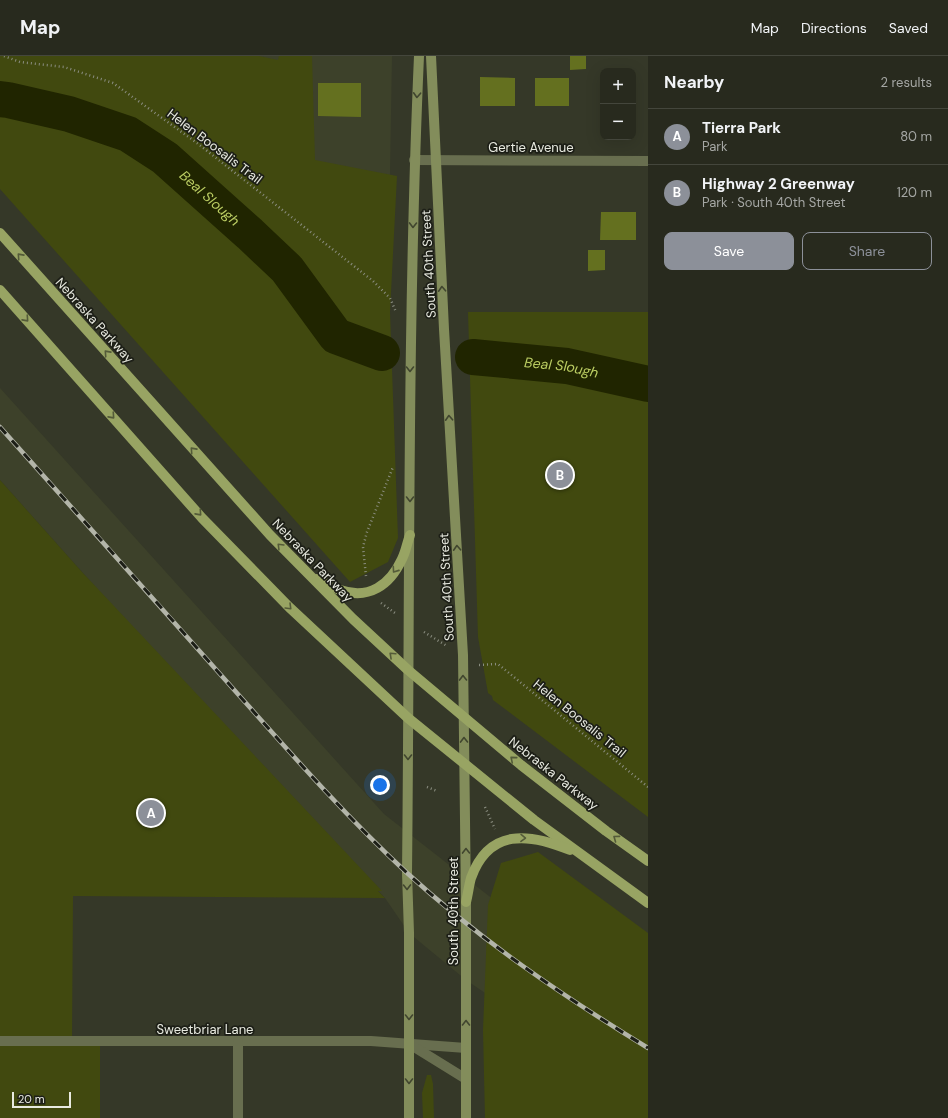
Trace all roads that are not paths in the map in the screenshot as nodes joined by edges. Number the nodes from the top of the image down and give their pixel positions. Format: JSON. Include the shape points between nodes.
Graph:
{"nodes":[{"id":1,"x":419,"y":56,"type":"edge"},
{"id":2,"x":431,"y":56,"type":"edge"},
{"id":3,"x":414,"y":160,"type":"junction"},
{"id":4,"x":436,"y":160,"type":"junction"},
{"id":5,"x":648,"y":161,"type":"edge"},
{"id":6,"x":0,"y":233,"type":"edge"},
{"id":7,"x":0,"y":290,"type":"edge"},
{"id":8,"x":410,"y":535,"type":"junction"},
{"id":9,"x":308,"y":574,"type":"junction"},
{"id":10,"x":408,"y":670,"type":"junction"},
{"id":11,"x":464,"y":717,"type":"junction"},
{"id":12,"x":408,"y":718,"type":"junction"},
{"id":13,"x":465,"y":764,"type":"junction"},
{"id":14,"x":583,"y":855,"type":"junction"},
{"id":15,"x":648,"y":861,"type":"edge"},
{"id":16,"x":466,"y":902,"type":"junction"},
{"id":17,"x":648,"y":903,"type":"edge"},
{"id":18,"x":0,"y":1042,"type":"edge"},
{"id":19,"x":238,"y":1042,"type":"junction"},
{"id":20,"x":410,"y":1044,"type":"junction"},
{"id":21,"x":466,"y":1048,"type":"junction"},
{"id":22,"x":466,"y":1079,"type":"junction"},
{"id":23,"x":238,"y":1118,"type":"edge"},
{"id":24,"x":409,"y":1118,"type":"edge"},
{"id":25,"x":466,"y":1118,"type":"edge"}],
"edges":[{"from":1,"to":3,"type":"main road","name":"South 40th Street","one_way":true},
{"from":2,"to":4,"type":"main road","name":"South 40th Street"},
{"from":3,"to":4,"type":"street","name":"Gertie Avenue"},
{"from":3,"to":8,"type":"main road","name":"South 40th Street","one_way":true,"via":[[410,330]]},
{"from":4,"to":5,"type":"street","name":"Gertie Avenue"},
{"from":11,"to":4,"type":"main road","name":"South 40th Street","one_way":true},
{"from":9,"to":6,"type":"main road","name":"Nebraska Parkway","one_way":true,"via":[[270,535]]},
{"from":7,"to":12,"type":"main road","one_way":true,"via":[[202,518],[289,607]]},
{"from":8,"to":9,"type":"main road","one_way":true,"via":[[397,569],[380,587],[372,591],[340,590]]},
{"from":8,"to":10,"type":"main road","name":"South 40th Street"},
{"from":10,"to":9,"type":"main road","name":"Nebraska Parkway","one_way":true},
{"from":10,"to":11,"type":"main road","name":"Nebraska Parkway"},
{"from":10,"to":12,"type":"main road","name":"South 40th Street"},
{"from":13,"to":11,"type":"main road","name":"South 40th Street","one_way":true},
{"from":15,"to":11,"type":"main road","name":"Nebraska Parkway","one_way":true,"via":[[521,765]]},
{"from":12,"to":13,"type":"main road"},
{"from":12,"to":20,"type":"main road","name":"South 40th Street","one_way":true},
{"from":13,"to":14,"type":"main road","via":[[534,820]]},
{"from":16,"to":13,"type":"main road","name":"South 40th Street","one_way":true},
{"from":16,"to":14,"type":"main road","one_way":true,"via":[[471,879],[480,859],[487,850],[505,840],[534,838]]},
{"from":14,"to":17,"type":"main road"},
{"from":21,"to":16,"type":"main road","name":"South 40th Street","one_way":true},
{"from":18,"to":19,"type":"street","name":"Sweetbriar Lane"},
{"from":19,"to":20,"type":"street","name":"Sweetbriar Lane","via":[[371,1041]]},
{"from":19,"to":23,"type":"street"},
{"from":20,"to":21,"type":"street","name":"Sweetbriar Lane"},
{"from":20,"to":22,"type":"street","name":"Sweetbriar Lane"},
{"from":20,"to":24,"type":"main road","name":"South 40th Street","one_way":true},
{"from":21,"to":22,"type":"main road","name":"South 40th Street"},
{"from":22,"to":25,"type":"main road","name":"South 40th Street"}]}
